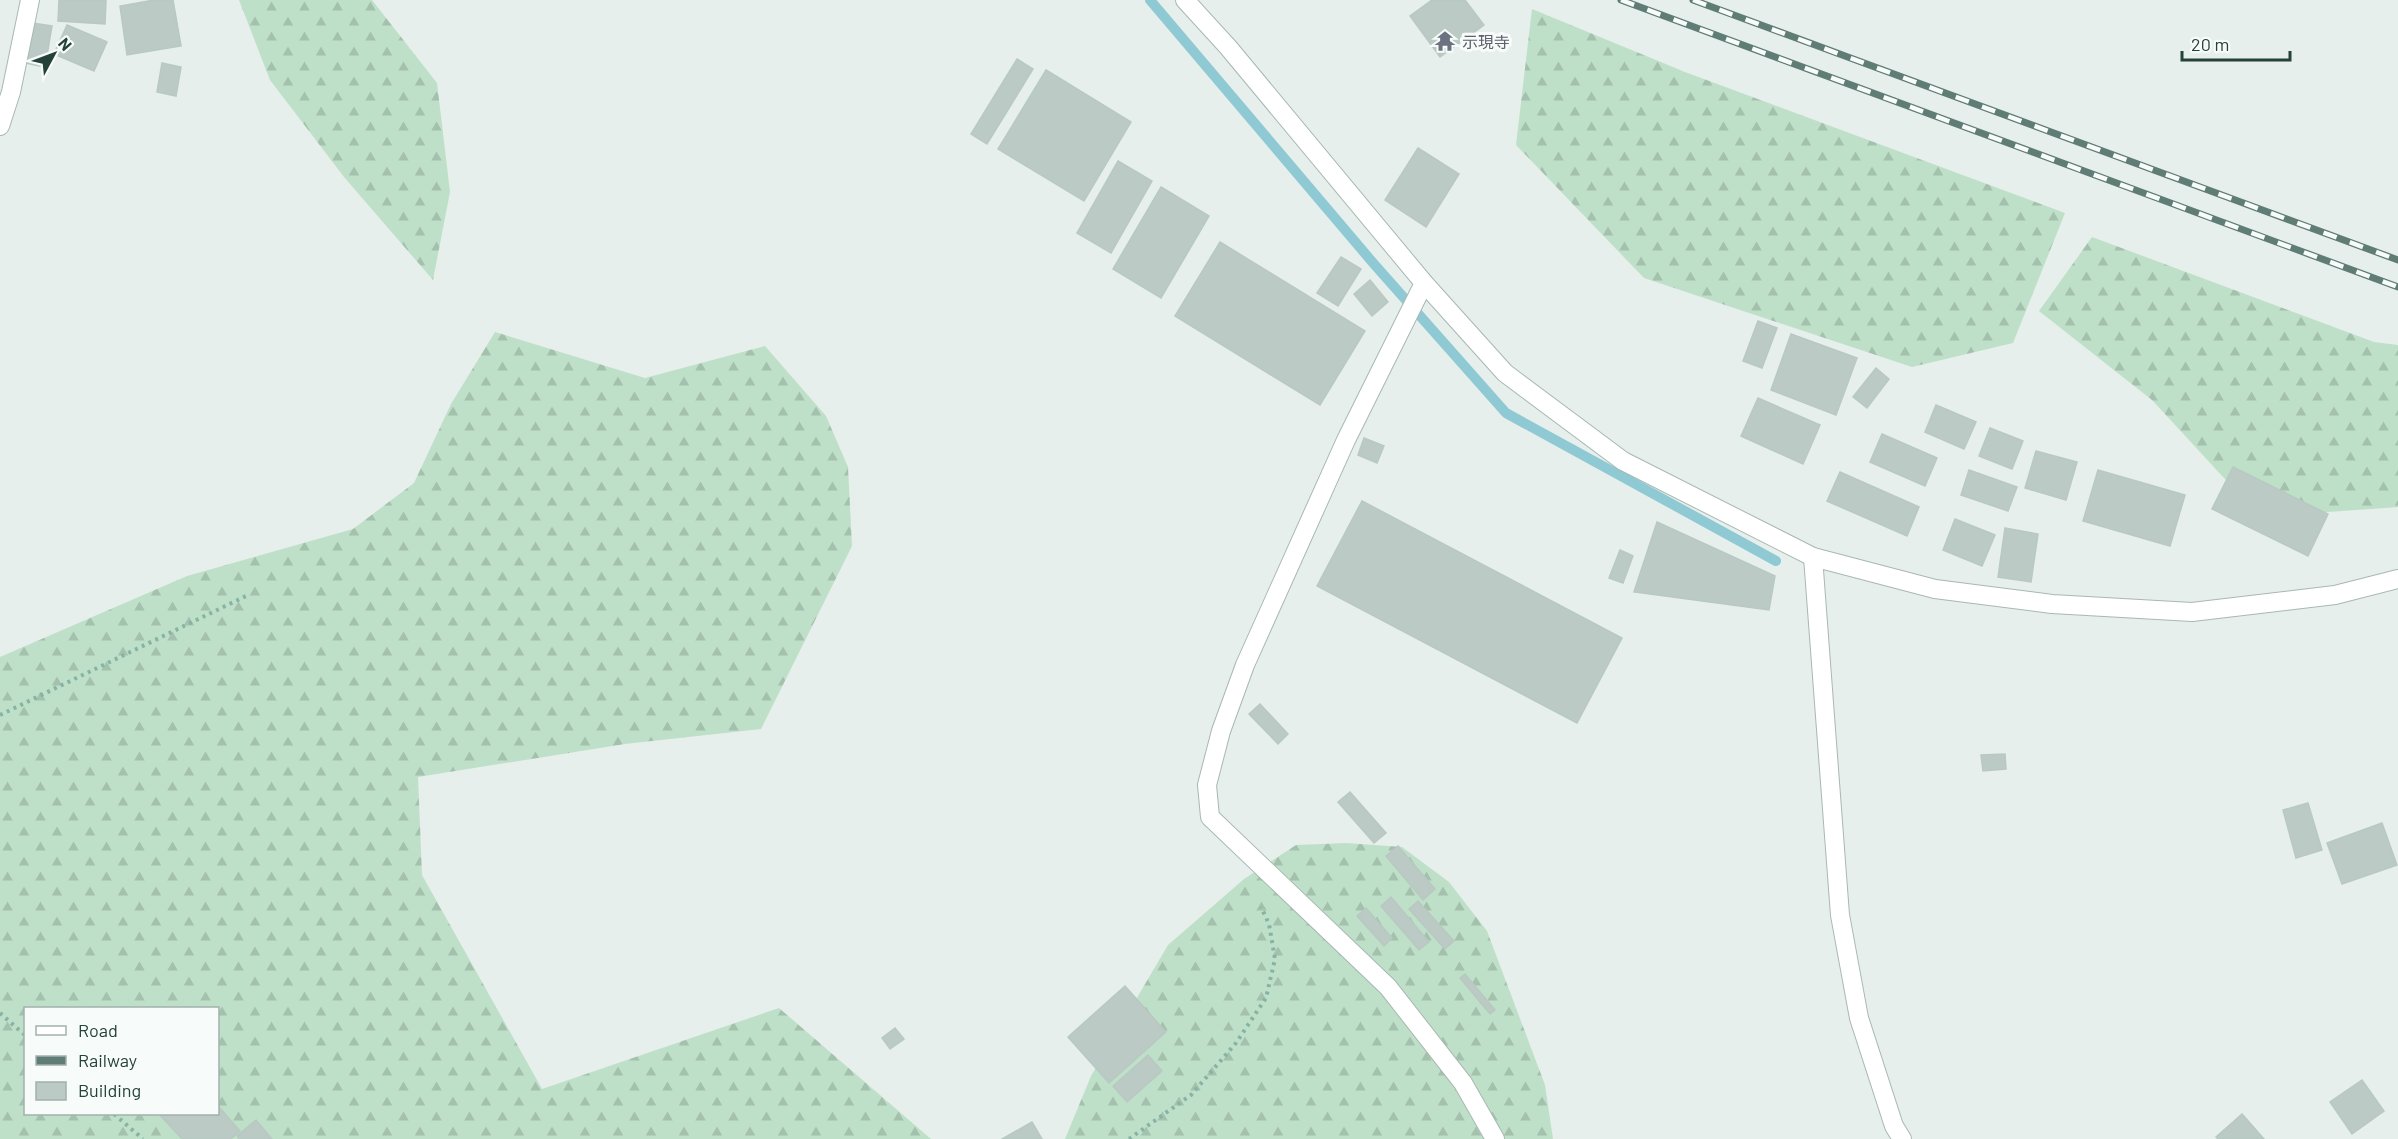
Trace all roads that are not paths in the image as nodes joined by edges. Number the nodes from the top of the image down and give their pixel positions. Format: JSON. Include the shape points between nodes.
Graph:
{"nodes":[{"id":1,"x":30,"y":0,"type":"edge"},
{"id":2,"x":1185,"y":0,"type":"edge"},
{"id":3,"x":0,"y":126,"type":"edge"},
{"id":4,"x":1421,"y":287,"type":"junction"},
{"id":5,"x":1813,"y":556,"type":"junction"},
{"id":6,"x":2398,"y":579,"type":"edge"},
{"id":7,"x":1495,"y":1139,"type":"edge"},
{"id":8,"x":1902,"y":1139,"type":"edge"}],
"edges":[{"from":1,"to":3,"type":"street"},
{"from":2,"to":4,"type":"street","via":[[1228,47]]},
{"from":4,"to":5,"type":"street","via":[[1505,373],[1623,461]]},
{"from":4,"to":7,"type":"street","via":[[1245,665],[1207,785],[1210,818],[1388,987],[1462,1083]]},
{"from":5,"to":6,"type":"street","via":[[1935,589],[2052,604],[2192,612],[2335,595]]},
{"from":5,"to":8,"type":"street","via":[[1840,915],[1859,1018],[1894,1126]]}]}
